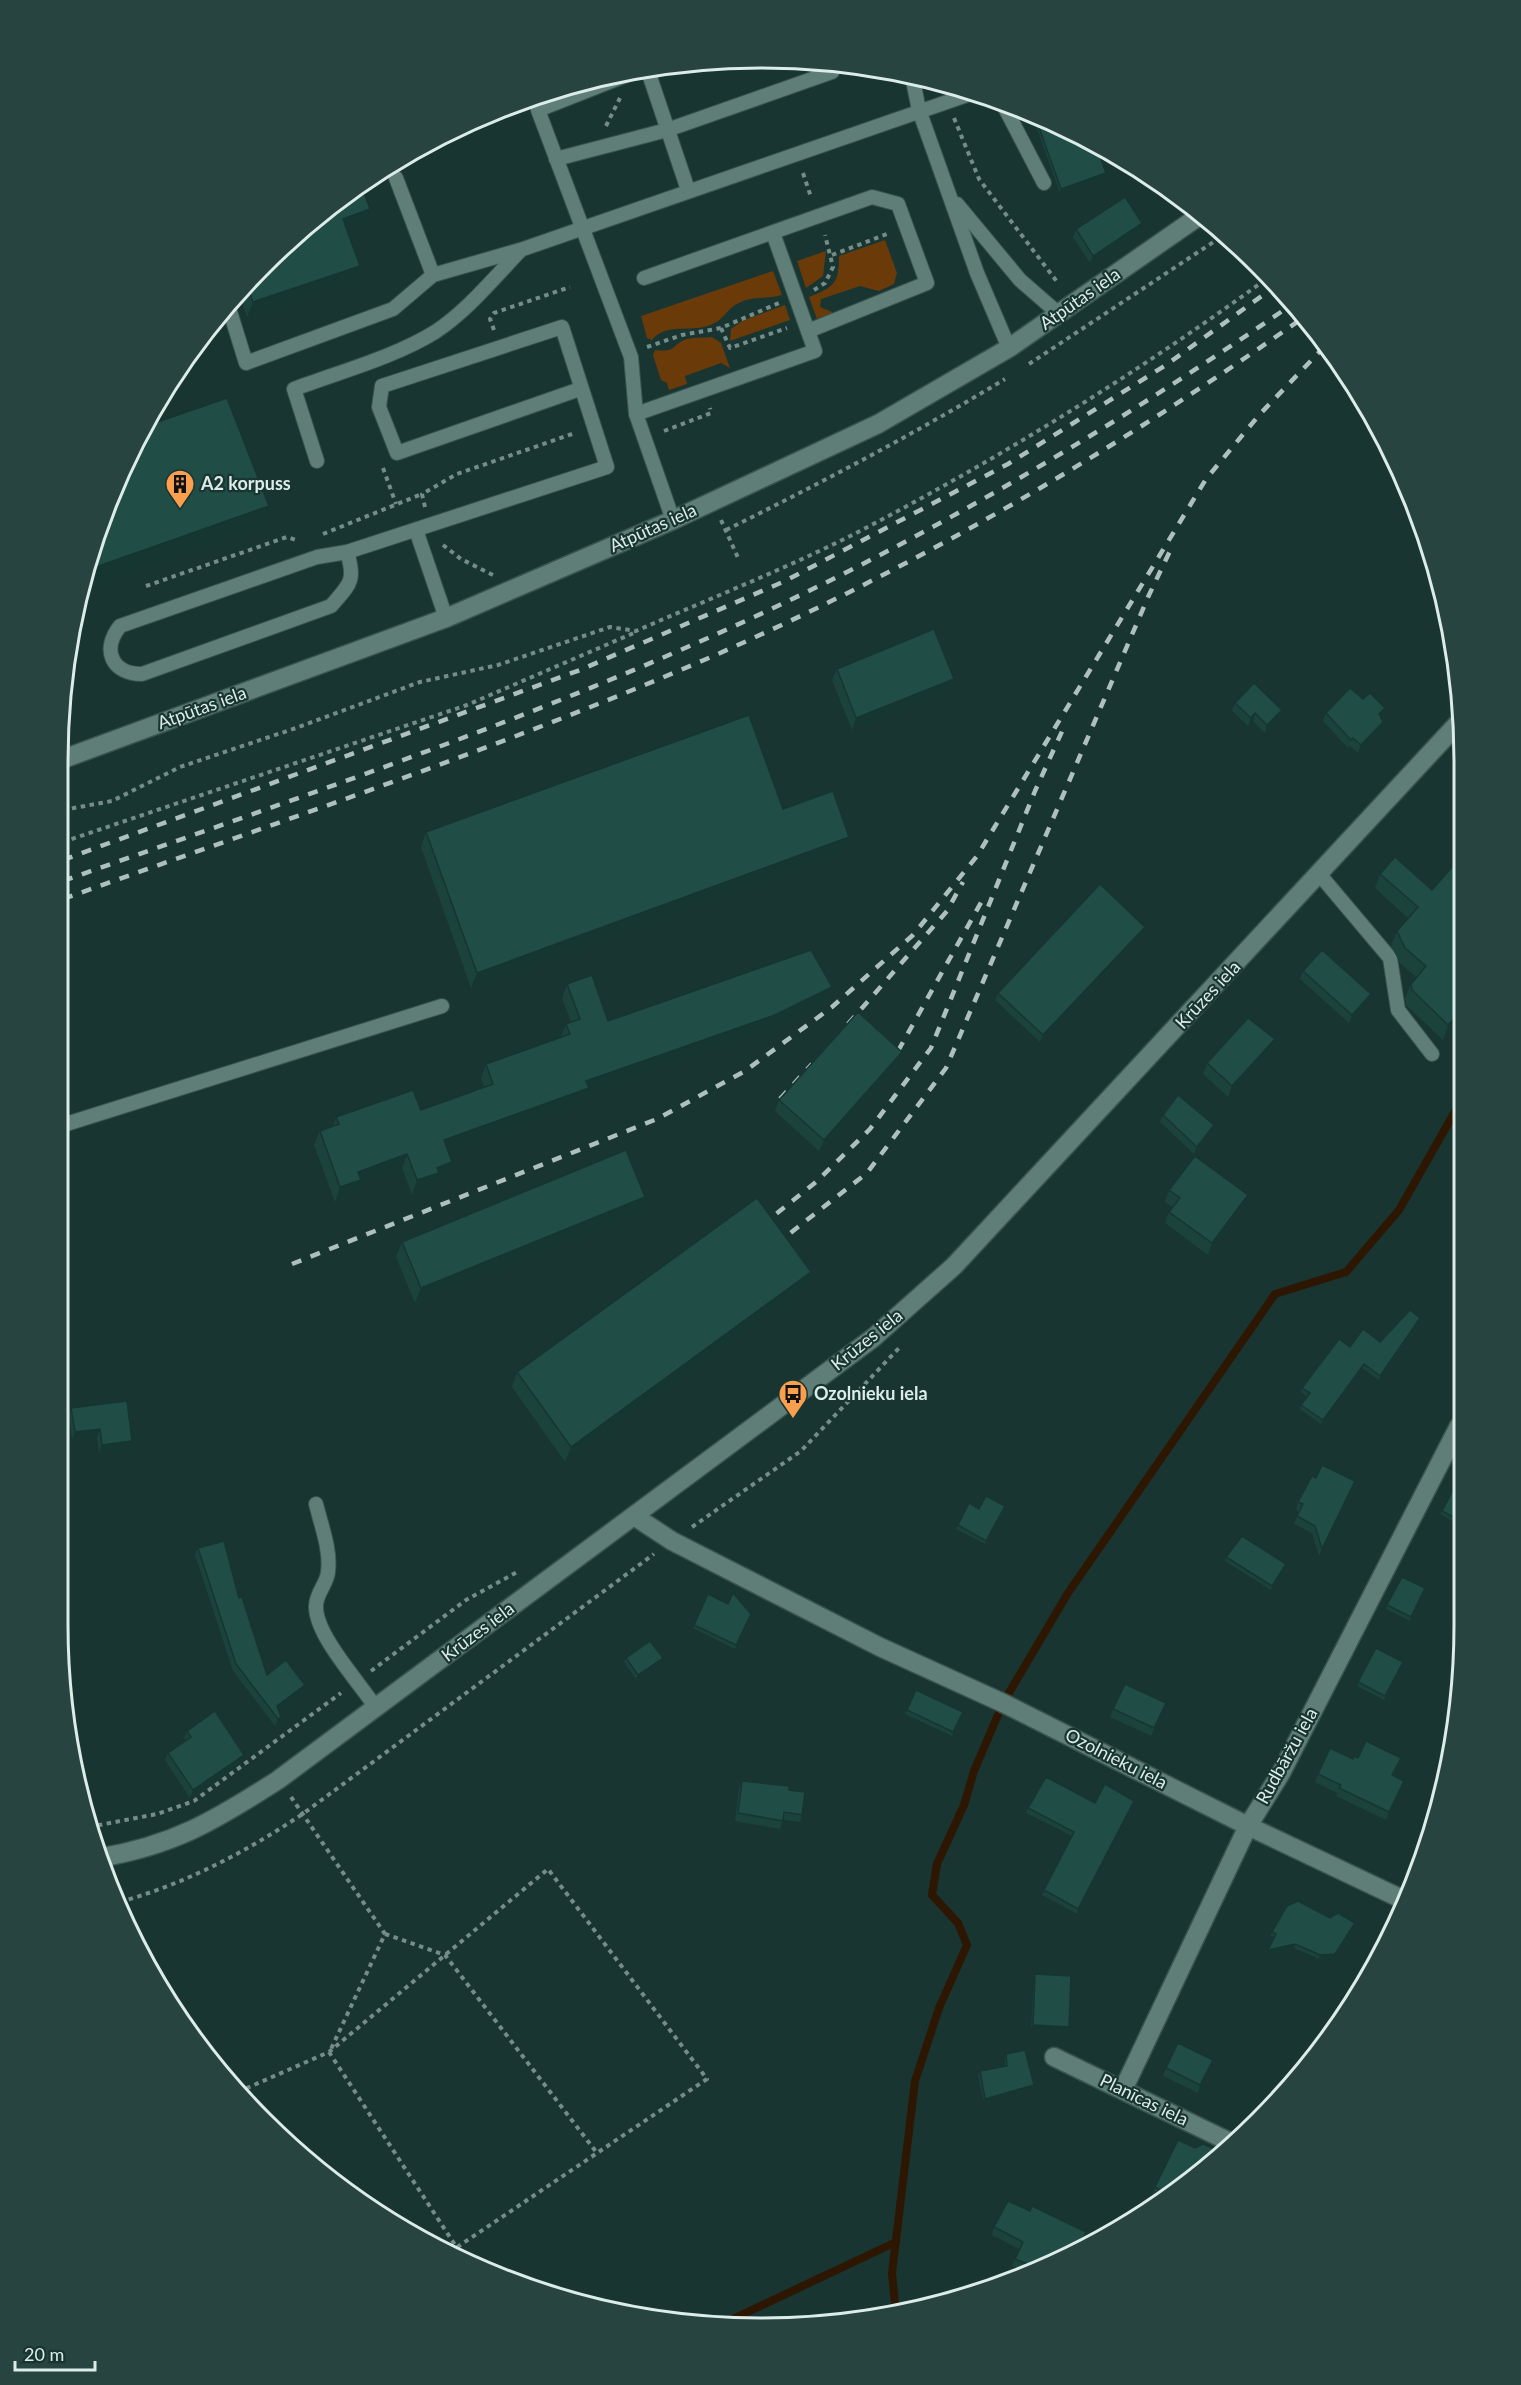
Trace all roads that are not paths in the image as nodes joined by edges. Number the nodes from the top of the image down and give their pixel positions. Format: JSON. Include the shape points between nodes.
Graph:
{"nodes":[{"id":1,"x":832,"y":71,"type":"edge"},
{"id":2,"x":650,"y":77,"type":"edge"},
{"id":3,"x":914,"y":85,"type":"edge"},
{"id":4,"x":593,"y":88,"type":"edge"},
{"id":5,"x":960,"y":97,"type":"edge"},
{"id":6,"x":919,"y":110,"type":"junction"},
{"id":7,"x":1009,"y":114,"type":"edge"},
{"id":8,"x":667,"y":130,"type":"junction"},
{"id":9,"x":556,"y":159,"type":"junction"},
{"id":10,"x":396,"y":178,"type":"dead end"},
{"id":11,"x":1044,"y":183,"type":"dead end"},
{"id":12,"x":688,"y":190,"type":"junction"},
{"id":13,"x":951,"y":198,"type":"junction"},
{"id":14,"x":1193,"y":220,"type":"edge"},
{"id":15,"x":582,"y":228,"type":"junction"},
{"id":16,"x":773,"y":233,"type":"junction"},
{"id":17,"x":520,"y":250,"type":"junction"},
{"id":18,"x":433,"y":275,"type":"junction"},
{"id":19,"x":644,"y":278,"type":"dead end"},
{"id":20,"x":1052,"y":309,"type":"junction"},
{"id":21,"x":231,"y":314,"type":"edge"},
{"id":22,"x":806,"y":327,"type":"junction"},
{"id":23,"x":1009,"y":348,"type":"junction"},
{"id":24,"x":580,"y":389,"type":"junction"},
{"id":25,"x":636,"y":414,"type":"junction"},
{"id":26,"x":317,"y":461,"type":"dead end"},
{"id":27,"x":674,"y":520,"type":"junction"},
{"id":28,"x":416,"y":530,"type":"junction"},
{"id":29,"x":347,"y":552,"type":"junction"},
{"id":30,"x":446,"y":618,"type":"junction"},
{"id":31,"x":1453,"y":729,"type":"edge"},
{"id":32,"x":68,"y":757,"type":"edge"},
{"id":33,"x":1320,"y":875,"type":"junction"},
{"id":34,"x":442,"y":1006,"type":"dead end"},
{"id":35,"x":1432,"y":1054,"type":"dead end"},
{"id":36,"x":68,"y":1123,"type":"edge"},
{"id":37,"x":1454,"y":1436,"type":"edge"},
{"id":38,"x":316,"y":1504,"type":"dead end"},
{"id":39,"x":634,"y":1516,"type":"junction"},
{"id":40,"x":376,"y":1708,"type":"junction"},
{"id":41,"x":1248,"y":1826,"type":"junction"},
{"id":42,"x":107,"y":1856,"type":"edge"},
{"id":43,"x":1398,"y":1897,"type":"edge"},
{"id":44,"x":1054,"y":2057,"type":"dead end"},
{"id":45,"x":1123,"y":2090,"type":"junction"},
{"id":46,"x":1224,"y":2139,"type":"edge"}],
"edges":[{"from":1,"to":8,"type":"lane"},
{"from":2,"to":8,"type":"lane"},
{"from":3,"to":6,"type":"lane"},
{"from":4,"to":9,"type":"lane","via":[[538,110]]},
{"from":5,"to":6,"type":"lane"},
{"from":6,"to":12,"type":"lane"},
{"from":6,"to":13,"type":"lane"},
{"from":7,"to":11,"type":"lane"},
{"from":8,"to":9,"type":"lane"},
{"from":8,"to":12,"type":"lane"},
{"from":9,"to":15,"type":"lane"},
{"from":10,"to":18,"type":"lane"},
{"from":12,"to":15,"type":"lane"},
{"from":13,"to":20,"type":"lane","via":[[1020,280]]},
{"from":13,"to":23,"type":"lane"},
{"from":14,"to":20,"type":"street","name":"Atpūtas iela"},
{"from":15,"to":17,"type":"lane"},
{"from":15,"to":25,"type":"lane","via":[[631,357]]},
{"from":16,"to":19,"type":"lane"},
{"from":16,"to":22,"type":"lane"},
{"from":16,"to":22,"type":"lane","via":[[872,197],[898,204],[927,283]]},
{"from":17,"to":18,"type":"lane"},
{"from":17,"to":26,"type":"lane","via":[[475,299],[436,331],[410,345],[294,389]]},
{"from":18,"to":21,"type":"lane","via":[[393,309],[246,363]]},
{"from":20,"to":23,"type":"street","name":"Atpūtas iela"},
{"from":22,"to":25,"type":"lane","via":[[815,351]]},
{"from":23,"to":27,"type":"street","name":"Atpūtas iela","via":[[878,424]]},
{"from":24,"to":24,"type":"lane","via":[[562,327],[382,386],[380,407],[397,453]]},
{"from":24,"to":28,"type":"lane","via":[[607,467]]},
{"from":25,"to":27,"type":"lane"},
{"from":27,"to":30,"type":"street","name":"Atpūtas iela"},
{"from":28,"to":29,"type":"lane"},
{"from":28,"to":30,"type":"lane"},
{"from":29,"to":29,"type":"lane","via":[[353,571],[351,584],[331,606],[142,674],[128,674],[115,663],[110,645],[120,626],[317,557]]},
{"from":30,"to":32,"type":"street","name":"Atpūtas iela"},
{"from":31,"to":33,"type":"street","name":"Krūzes iela"},
{"from":33,"to":35,"type":"lane","via":[[1390,958],[1398,1010]]},
{"from":33,"to":39,"type":"street","name":"Krūzes iela","via":[[954,1266],[873,1338]]},
{"from":34,"to":36,"type":"lane"},
{"from":37,"to":41,"type":"street","name":"Rudbāržu iela","via":[[1281,1773]]},
{"from":38,"to":40,"type":"lane","via":[[328,1556],[328,1574],[316,1607],[319,1622]]},
{"from":39,"to":40,"type":"street","name":"Krūzes iela"},
{"from":39,"to":41,"type":"street","name":"Ozolnieku iela","via":[[672,1540],[880,1647],[1003,1703]]},
{"from":40,"to":42,"type":"street","name":"Krūzes iela","via":[[214,1821],[163,1843]]},
{"from":41,"to":43,"type":"street","name":"Ozolnieku iela"},
{"from":41,"to":45,"type":"street","name":"Rudbāržu iela"},
{"from":44,"to":45,"type":"street","name":"Planīcas iela"},
{"from":45,"to":46,"type":"street","name":"Planīcas iela"}]}
